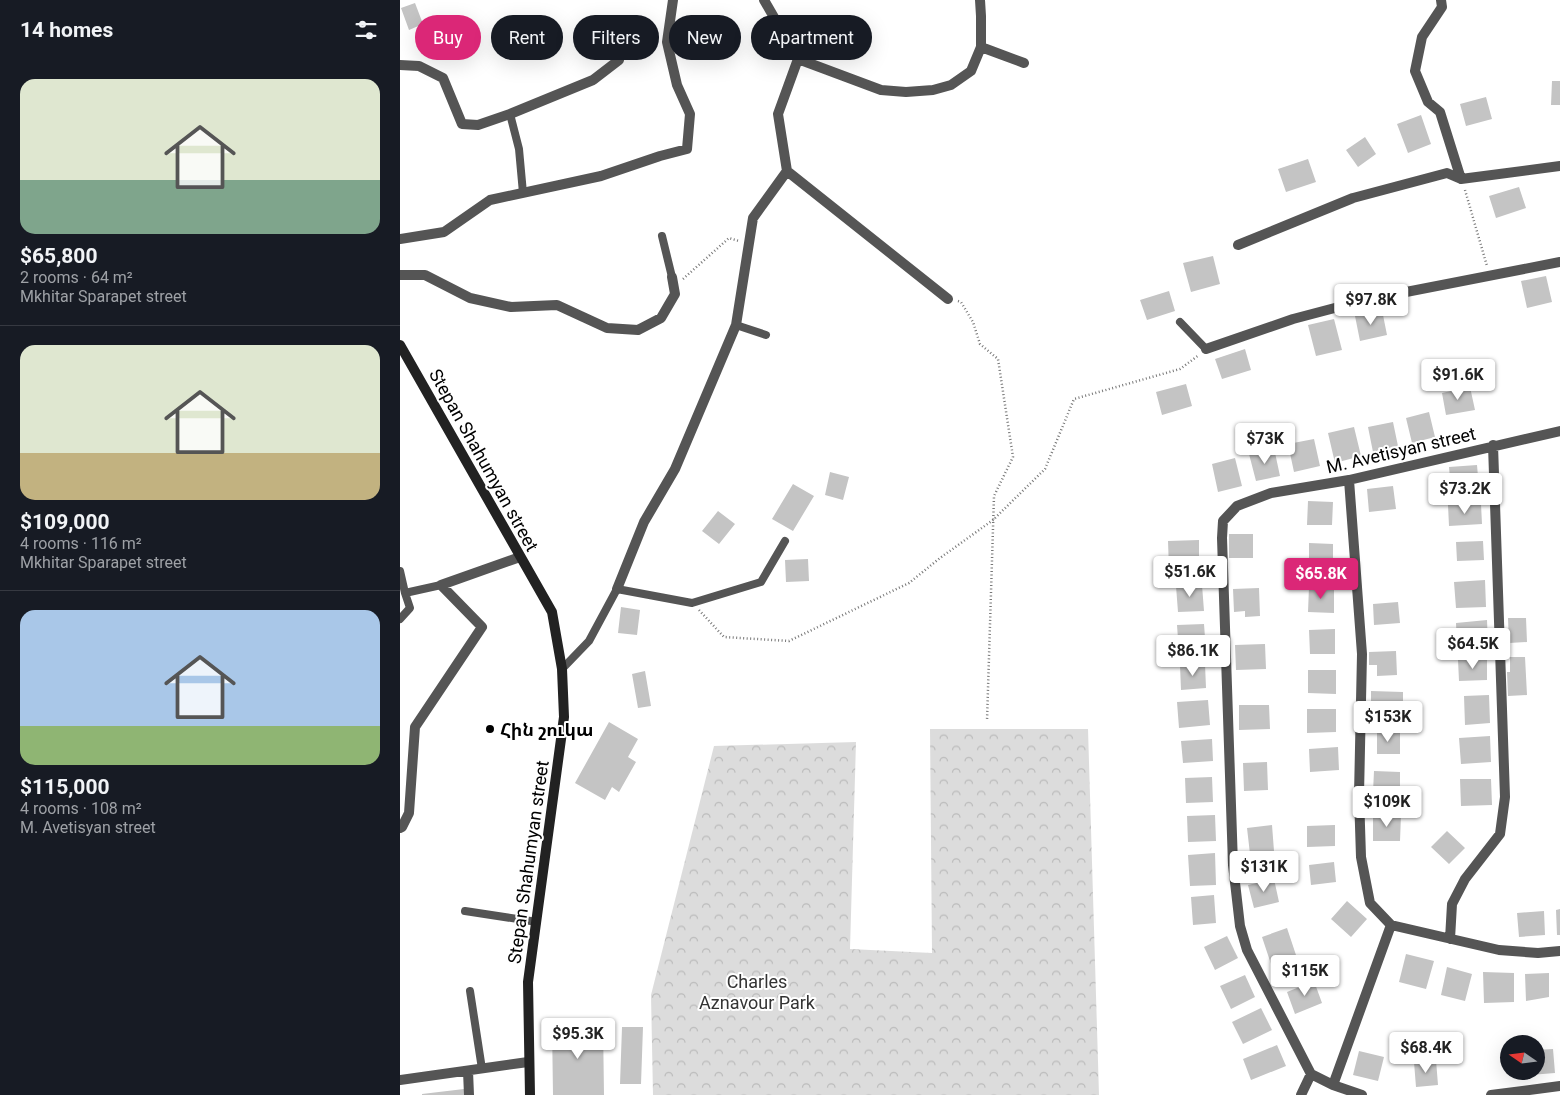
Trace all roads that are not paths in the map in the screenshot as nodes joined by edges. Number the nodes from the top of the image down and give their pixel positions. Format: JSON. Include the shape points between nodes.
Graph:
{"nodes":[{"id":1,"x":673,"y":0,"type":"edge"},
{"id":2,"x":764,"y":0,"type":"edge"},
{"id":3,"x":980,"y":0,"type":"edge"},
{"id":4,"x":1441,"y":0,"type":"edge"},
{"id":5,"x":773,"y":15,"type":"edge"},
{"id":6,"x":981,"y":47,"type":"junction"},
{"id":7,"x":619,"y":60,"type":"dead end"},
{"id":8,"x":798,"y":60,"type":"edge"},
{"id":9,"x":801,"y":60,"type":"edge"},
{"id":10,"x":1024,"y":63,"type":"dead end"},
{"id":11,"x":400,"y":66,"type":"edge"},
{"id":12,"x":510,"y":114,"type":"junction"},
{"id":13,"x":1560,"y":166,"type":"edge"},
{"id":14,"x":787,"y":171,"type":"junction"},
{"id":15,"x":1461,"y":179,"type":"junction"},
{"id":16,"x":523,"y":193,"type":"junction"},
{"id":17,"x":662,"y":236,"type":"dead end"},
{"id":18,"x":400,"y":239,"type":"edge"},
{"id":19,"x":1238,"y":245,"type":"dead end"},
{"id":20,"x":1560,"y":262,"type":"edge"},
{"id":21,"x":400,"y":275,"type":"edge"},
{"id":22,"x":673,"y":282,"type":"joint"},
{"id":23,"x":948,"y":299,"type":"road end"},
{"id":24,"x":1180,"y":322,"type":"dead end"},
{"id":25,"x":736,"y":325,"type":"junction"},
{"id":26,"x":766,"y":335,"type":"dead end"},
{"id":27,"x":400,"y":345,"type":"edge"},
{"id":28,"x":1206,"y":350,"type":"joint"},
{"id":29,"x":1560,"y":431,"type":"edge"},
{"id":30,"x":1493,"y":445,"type":"junction"},
{"id":31,"x":1349,"y":480,"type":"junction"},
{"id":32,"x":785,"y":541,"type":"dead end"},
{"id":33,"x":520,"y":557,"type":"junction"},
{"id":34,"x":400,"y":571,"type":"edge"},
{"id":35,"x":441,"y":585,"type":"junction"},
{"id":36,"x":617,"y":589,"type":"junction"},
{"id":37,"x":406,"y":593,"type":"junction"},
{"id":38,"x":400,"y":619,"type":"edge"},
{"id":39,"x":562,"y":669,"type":"junction"},
{"id":40,"x":400,"y":828,"type":"edge"},
{"id":41,"x":465,"y":911,"type":"dead end"},
{"id":42,"x":536,"y":922,"type":"junction"},
{"id":43,"x":1391,"y":925,"type":"junction"},
{"id":44,"x":1450,"y":939,"type":"junction"},
{"id":45,"x":1560,"y":951,"type":"edge"},
{"id":46,"x":470,"y":991,"type":"dead end"},
{"id":47,"x":528,"y":1062,"type":"junction"},
{"id":48,"x":482,"y":1069,"type":"junction"},
{"id":49,"x":468,"y":1071,"type":"junction"},
{"id":50,"x":1311,"y":1074,"type":"junction"},
{"id":51,"x":400,"y":1080,"type":"edge"},
{"id":52,"x":1333,"y":1085,"type":"junction"},
{"id":53,"x":1560,"y":1086,"type":"edge"},
{"id":54,"x":469,"y":1095,"type":"edge"},
{"id":55,"x":530,"y":1095,"type":"edge"},
{"id":56,"x":1301,"y":1095,"type":"edge"},
{"id":57,"x":1362,"y":1095,"type":"edge"},
{"id":58,"x":1491,"y":1095,"type":"edge"}],
"edges":[{"from":1,"to":16,"type":"street","via":[[667,42],[677,85],[690,114],[687,149],[601,176]]},
{"from":2,"to":5,"type":"street"},
{"from":3,"to":6,"type":"street"},
{"from":4,"to":15,"type":"street","via":[[1442,7],[1422,37],[1415,71],[1428,102],[1440,112]]},
{"from":6,"to":9,"type":"street","via":[[971,71],[951,85],[924,91],[881,90]]},
{"from":6,"to":10,"type":"street"},
{"from":7,"to":12,"type":"street","via":[[593,80]]},
{"from":8,"to":14,"type":"street","via":[[778,114]]},
{"from":11,"to":12,"type":"street","via":[[418,66],[443,78],[462,124],[478,125]]},
{"from":12,"to":16,"type":"lane","via":[[519,149]]},
{"from":13,"to":15,"type":"street"},
{"from":14,"to":23,"type":"street"},
{"from":14,"to":25,"type":"street","via":[[753,218]]},
{"from":15,"to":19,"type":"street","via":[[1447,173],[1353,198]]},
{"from":16,"to":18,"type":"street","via":[[490,200],[444,232]]},
{"from":17,"to":22,"type":"lane"},
{"from":20,"to":28,"type":"street","via":[[1365,300],[1293,319]]},
{"from":21,"to":22,"type":"street","via":[[425,275],[470,298],[510,307],[557,305],[607,328],[638,330],[661,318],[675,294]]},
{"from":24,"to":28,"type":"lane"},
{"from":25,"to":26,"type":"lane"},
{"from":25,"to":36,"type":"street","via":[[675,469],[644,522]]},
{"from":27,"to":33,"type":"main road","name":"Stepan Shahumyan street"},
{"from":29,"to":30,"type":"street","name":"M. Avetisyan street"},
{"from":30,"to":31,"type":"street","name":"M. Avetisyan street"},
{"from":30,"to":44,"type":"street","via":[[1505,797],[1500,834],[1465,879],[1452,904]]},
{"from":31,"to":43,"type":"street","via":[[1362,654],[1361,857],[1370,902]]},
{"from":31,"to":50,"type":"street","name":"M. Avetisyan street","via":[[1271,493],[1237,506],[1223,521],[1232,865],[1240,926],[1247,950]]},
{"from":32,"to":36,"type":"lane","via":[[761,582],[692,603]]},
{"from":33,"to":35,"type":"street"},
{"from":33,"to":39,"type":"main road","name":"Stepan Shahumyan street","via":[[552,612]]},
{"from":34,"to":37,"type":"lane"},
{"from":35,"to":37,"type":"lane"},
{"from":35,"to":40,"type":"street","via":[[482,627],[415,727],[410,813]]},
{"from":36,"to":39,"type":"lane","via":[[589,641]]},
{"from":37,"to":38,"type":"lane","via":[[410,608]]},
{"from":39,"to":42,"type":"main road","name":"Stepan Shahumyan street","via":[[564,717]]},
{"from":41,"to":42,"type":"lane"},
{"from":42,"to":47,"type":"main road","name":"Stepan Shahumyan street","via":[[528,982]]},
{"from":43,"to":44,"type":"street"},
{"from":43,"to":52,"type":"street"},
{"from":44,"to":45,"type":"street","via":[[1499,950]]},
{"from":46,"to":48,"type":"lane"},
{"from":47,"to":48,"type":"street"},
{"from":47,"to":55,"type":"main road","name":"Stepan Shahumyan street"},
{"from":48,"to":49,"type":"street"},
{"from":49,"to":51,"type":"street"},
{"from":49,"to":54,"type":"street"},
{"from":50,"to":52,"type":"street"},
{"from":50,"to":56,"type":"street"},
{"from":52,"to":57,"type":"street"},
{"from":53,"to":58,"type":"street"}]}
